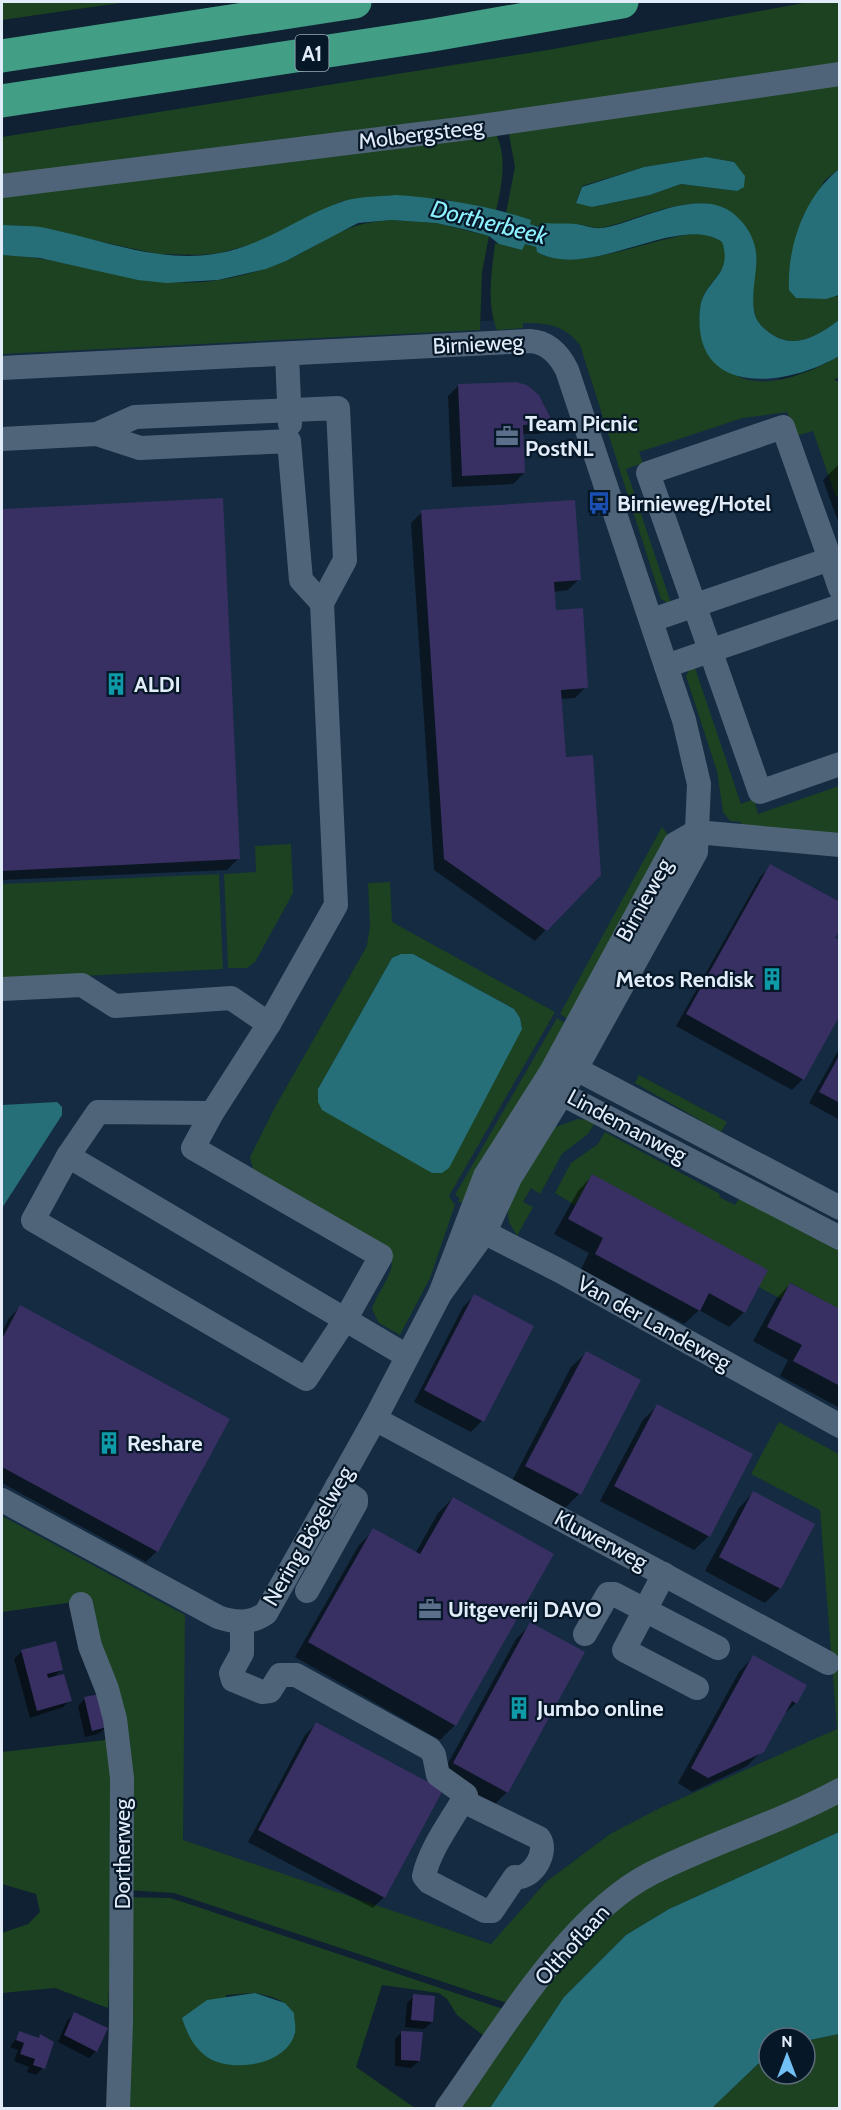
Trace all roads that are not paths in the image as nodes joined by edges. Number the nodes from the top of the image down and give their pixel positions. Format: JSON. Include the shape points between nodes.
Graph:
{"nodes":[{"id":1,"x":355,"y":2,"type":"edge"},
{"id":2,"x":622,"y":2,"type":"edge"},
{"id":3,"x":2,"y":56,"type":"edge"},
{"id":4,"x":840,"y":74,"type":"edge"},
{"id":5,"x":2,"y":101,"type":"edge"},
{"id":6,"x":2,"y":186,"type":"edge"},
{"id":7,"x":288,"y":355,"type":"junction"},
{"id":8,"x":2,"y":368,"type":"edge"},
{"id":9,"x":290,"y":410,"type":"junction"},
{"id":10,"x":97,"y":434,"type":"junction"},
{"id":11,"x":2,"y":439,"type":"edge"},
{"id":12,"x":289,"y":441,"type":"junction"},
{"id":13,"x":830,"y":560,"type":"junction"},
{"id":14,"x":840,"y":588,"type":"edge"},
{"id":15,"x":322,"y":603,"type":"junction"},
{"id":16,"x":695,"y":606,"type":"junction"},
{"id":17,"x":840,"y":606,"type":"edge"},
{"id":18,"x":651,"y":620,"type":"junction"},
{"id":19,"x":712,"y":650,"type":"junction"},
{"id":20,"x":666,"y":666,"type":"junction"},
{"id":21,"x":840,"y":764,"type":"edge"},
{"id":22,"x":696,"y":832,"type":"junction"},
{"id":23,"x":840,"y":845,"type":"edge"},
{"id":24,"x":2,"y":989,"type":"edge"},
{"id":25,"x":269,"y":1024,"type":"junction"},
{"id":26,"x":576,"y":1069,"type":"junction"},
{"id":27,"x":551,"y":1072,"type":"junction"},
{"id":28,"x":562,"y":1094,"type":"junction"},
{"id":29,"x":212,"y":1113,"type":"junction"},
{"id":30,"x":68,"y":1156,"type":"junction"},
{"id":31,"x":840,"y":1208,"type":"edge"},
{"id":32,"x":476,"y":1228,"type":"junction"},
{"id":33,"x":840,"y":1238,"type":"edge"},
{"id":34,"x":345,"y":1320,"type":"junction"},
{"id":35,"x":407,"y":1356,"type":"junction"},
{"id":36,"x":375,"y":1419,"type":"junction"},
{"id":37,"x":840,"y":1426,"type":"edge"},
{"id":38,"x":337,"y":1486,"type":"junction"},
{"id":39,"x":2,"y":1500,"type":"edge"},
{"id":40,"x":664,"y":1574,"type":"junction"},
{"id":41,"x":307,"y":1591,"type":"dead end"},
{"id":42,"x":81,"y":1604,"type":"dead end"},
{"id":43,"x":645,"y":1608,"type":"junction"},
{"id":44,"x":242,"y":1622,"type":"junction"},
{"id":45,"x":585,"y":1634,"type":"dead end"},
{"id":46,"x":718,"y":1647,"type":"dead end"},
{"id":47,"x":828,"y":1663,"type":"dead end"},
{"id":48,"x":697,"y":1688,"type":"dead end"},
{"id":49,"x":840,"y":1790,"type":"edge"},
{"id":50,"x":463,"y":1801,"type":"junction"},
{"id":51,"x":118,"y":2109,"type":"edge"},
{"id":52,"x":447,"y":2109,"type":"edge"}],
"edges":[{"from":1,"to":3,"type":"highway","number":"A1"},
{"from":2,"to":5,"type":"highway","number":"A1"},
{"from":4,"to":6,"type":"street","name":"Molbergsteeg","via":[[468,128]]},
{"from":7,"to":8,"type":"street","name":"Birnieweg"},
{"from":7,"to":9,"type":"street"},
{"from":7,"to":18,"type":"street","name":"Birnieweg","via":[[530,341],[548,346],[567,370]]},
{"from":9,"to":10,"type":"street","via":[[135,417]]},
{"from":9,"to":12,"type":"street"},
{"from":9,"to":15,"type":"street","via":[[338,408],[345,560]]},
{"from":10,"to":11,"type":"street"},
{"from":10,"to":12,"type":"street","via":[[140,448]]},
{"from":12,"to":15,"type":"street","via":[[301,580]]},
{"from":13,"to":14,"type":"street"},
{"from":13,"to":16,"type":"street"},
{"from":13,"to":16,"type":"street","via":[[783,427],[648,473]]},
{"from":15,"to":25,"type":"street","via":[[336,904]]},
{"from":16,"to":18,"type":"street"},
{"from":16,"to":19,"type":"street"},
{"from":17,"to":19,"type":"street"},
{"from":18,"to":20,"type":"street","name":"Birnieweg"},
{"from":19,"to":20,"type":"street"},
{"from":19,"to":21,"type":"street","via":[[760,792]]},
{"from":20,"to":22,"type":"street","name":"Birnieweg","via":[[698,774]]},
{"from":22,"to":23,"type":"street"},
{"from":22,"to":26,"type":"street","name":"Birnieweg","via":[[696,852]]},
{"from":22,"to":27,"type":"street","name":"Birnieweg","via":[[675,844]]},
{"from":24,"to":25,"type":"street","via":[[82,985],[115,1006],[231,998]]},
{"from":25,"to":29,"type":"street"},
{"from":26,"to":27,"type":"street","name":"Lindemanweg"},
{"from":26,"to":28,"type":"street","name":"Nering Bögelweg"},
{"from":26,"to":31,"type":"street","name":"Lindemanweg"},
{"from":27,"to":28,"type":"street","name":"Lindemanweg"},
{"from":27,"to":32,"type":"street","name":"Nering Bögelweg","via":[[485,1176]]},
{"from":28,"to":32,"type":"street","name":"Nering Bögelweg"},
{"from":28,"to":33,"type":"street","name":"Lindemanweg"},
{"from":29,"to":30,"type":"street","via":[[98,1112]]},
{"from":29,"to":34,"type":"street","via":[[193,1148],[381,1256]]},
{"from":30,"to":34,"type":"street"},
{"from":30,"to":34,"type":"street","via":[[33,1220],[306,1379]]},
{"from":32,"to":35,"type":"street","name":"Nering Bögelweg"},
{"from":32,"to":37,"type":"street","name":"Van der Landeweg"},
{"from":34,"to":35,"type":"street"},
{"from":35,"to":36,"type":"street","name":"Nering Bögelweg"},
{"from":36,"to":38,"type":"street","name":"Nering Bögelweg"},
{"from":36,"to":40,"type":"street","name":"Kluwerweg"},
{"from":38,"to":41,"type":"street","via":[[352,1495],[356,1503]]},
{"from":38,"to":44,"type":"street","name":"Nering Bögelweg","via":[[271,1606],[261,1616]]},
{"from":39,"to":44,"type":"street","name":"Nering Bögelweg","via":[[219,1617]]},
{"from":40,"to":43,"type":"street"},
{"from":40,"to":47,"type":"street","name":"Kluwerweg"},
{"from":42,"to":51,"type":"street","name":"Dortherweg","via":[[90,1646],[115,1719],[122,1778]]},
{"from":43,"to":45,"type":"street","via":[[608,1594]]},
{"from":43,"to":46,"type":"street"},
{"from":43,"to":48,"type":"street","via":[[624,1650]]},
{"from":44,"to":50,"type":"street","via":[[242,1653],[231,1673],[233,1680],[262,1692],[270,1691],[280,1675],[296,1675],[430,1749],[438,1775],[462,1790],[466,1795]]},
{"from":49,"to":52,"type":"street","name":"Olthoflaan","via":[[650,1873],[606,1905],[554,1960]]},
{"from":50,"to":50,"type":"street","via":[[424,1876],[485,1911],[492,1911],[515,1877],[530,1875],[543,1844],[539,1838]]}]}
